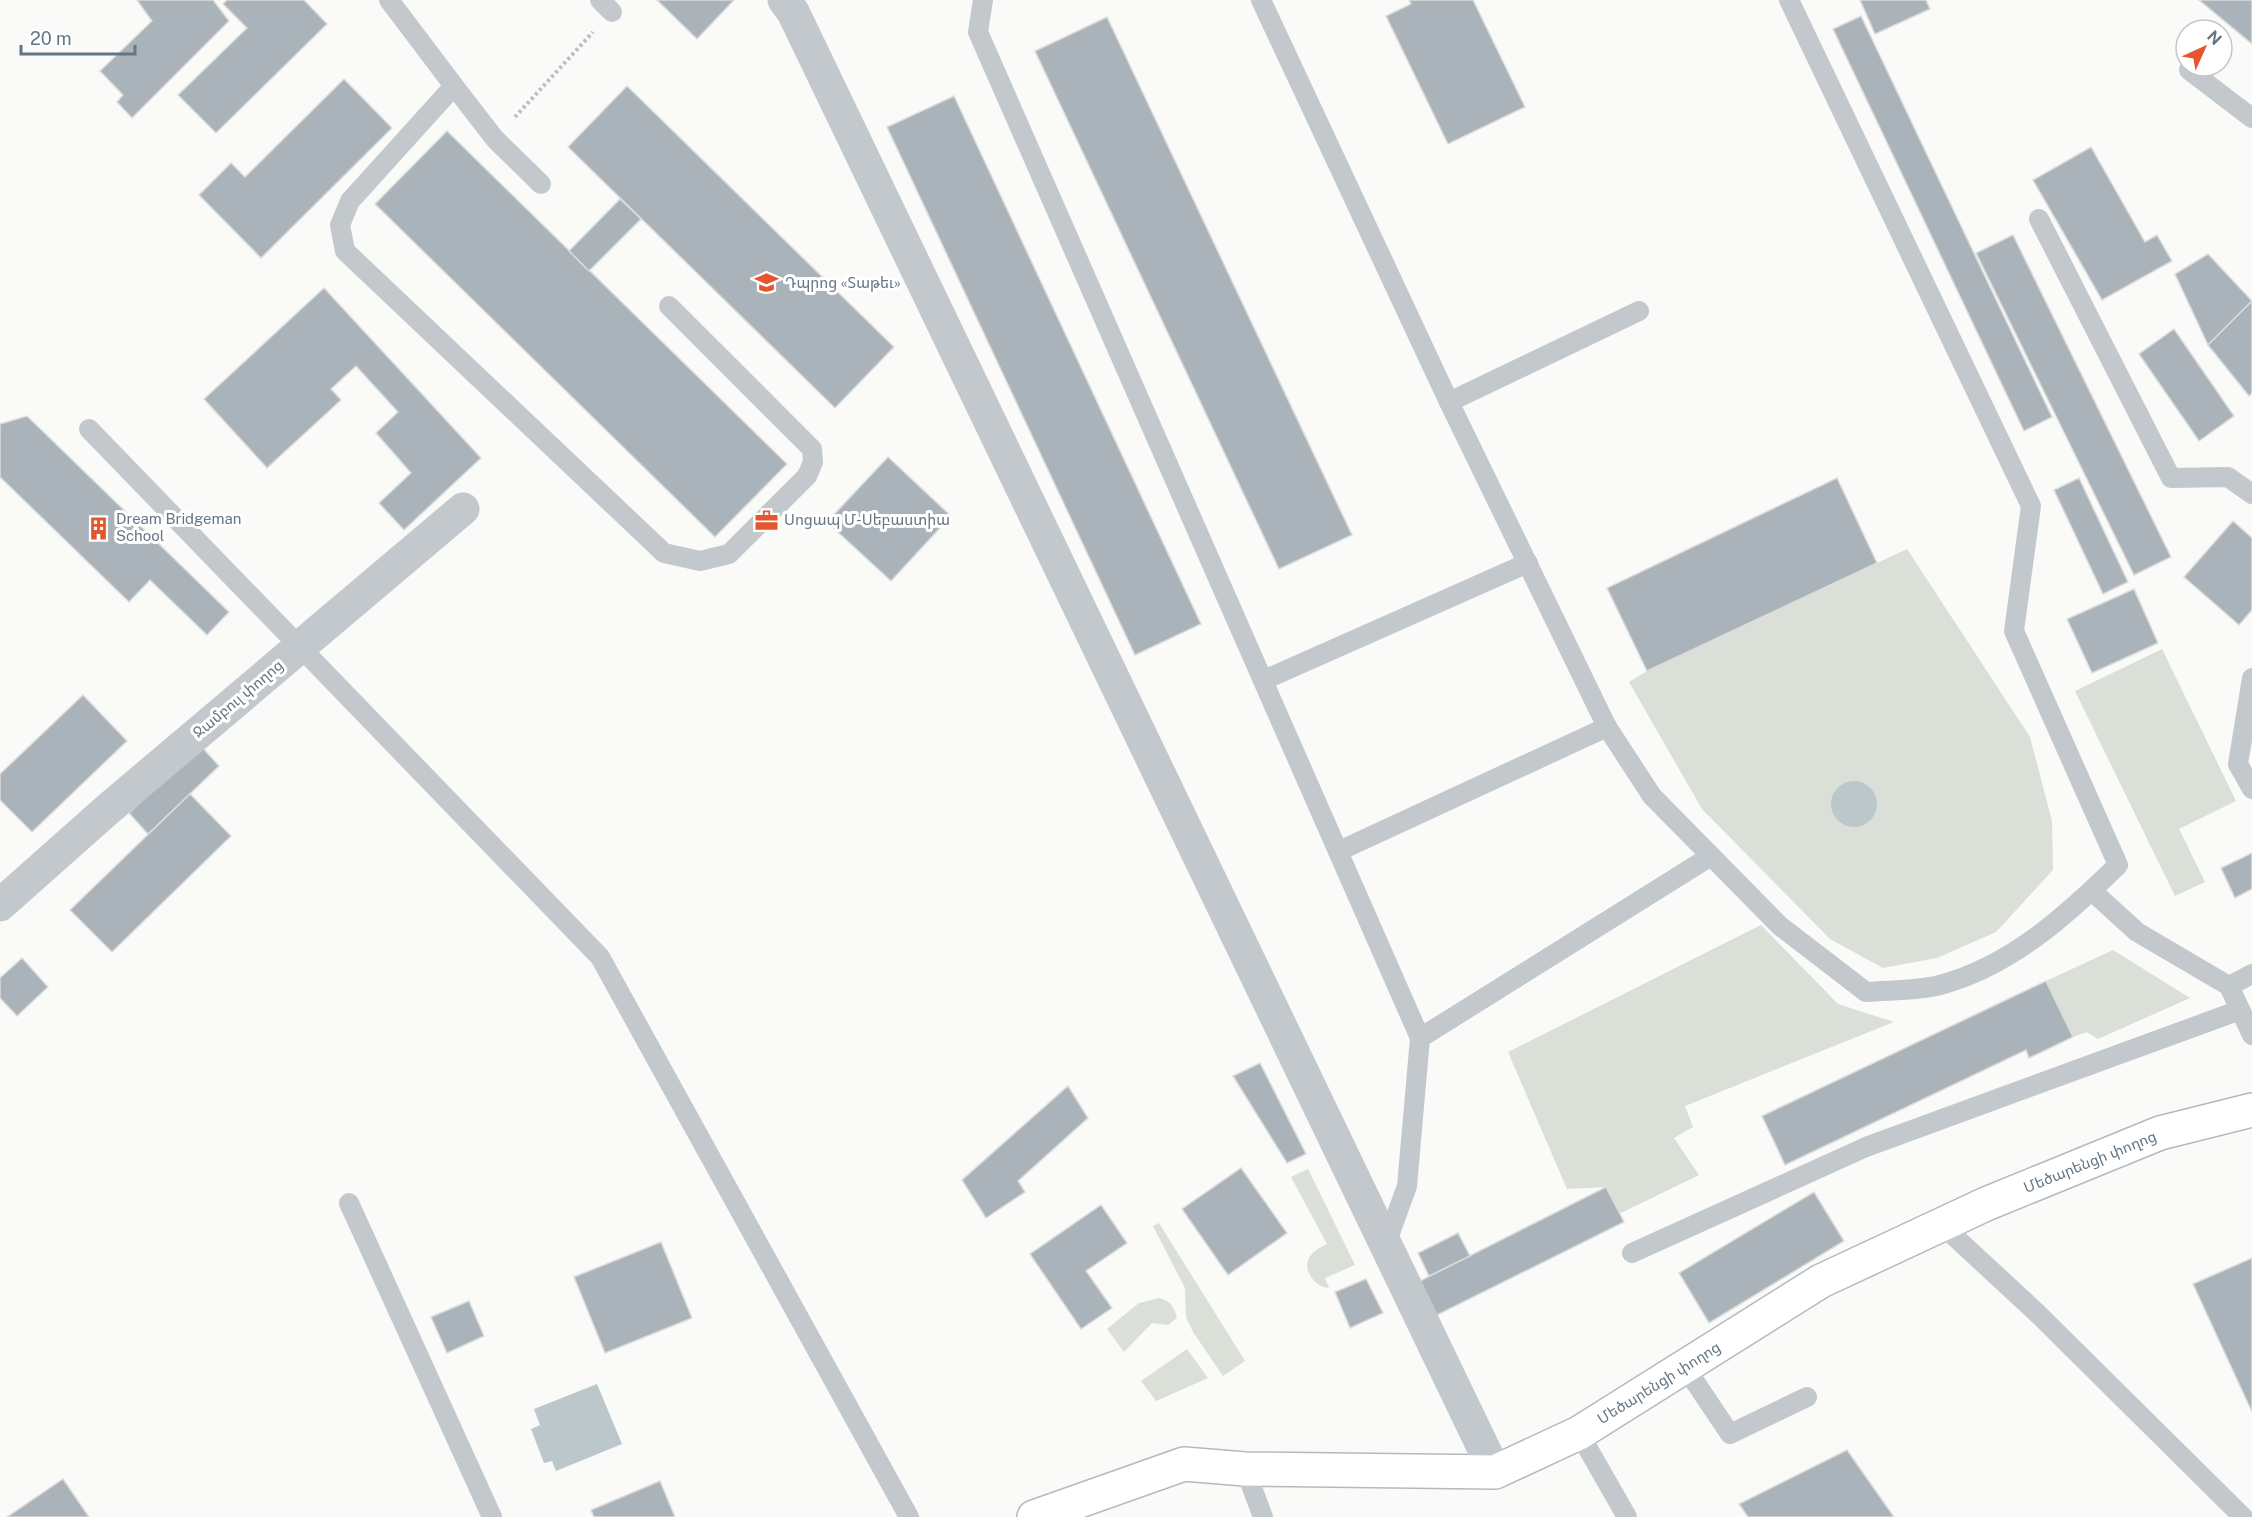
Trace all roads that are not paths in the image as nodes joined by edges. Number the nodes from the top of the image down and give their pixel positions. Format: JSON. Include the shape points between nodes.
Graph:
{"nodes":[{"id":1,"x":389,"y":0,"type":"edge"},
{"id":2,"x":784,"y":0,"type":"edge"},
{"id":3,"x":983,"y":0,"type":"edge"},
{"id":4,"x":1261,"y":0,"type":"edge"},
{"id":5,"x":1790,"y":0,"type":"edge"},
{"id":6,"x":2200,"y":78,"type":"edge"},
{"id":7,"x":454,"y":86,"type":"junction"},
{"id":8,"x":2252,"y":118,"type":"edge"},
{"id":9,"x":541,"y":184,"type":"dead end"},
{"id":10,"x":2039,"y":219,"type":"dead end"},
{"id":11,"x":669,"y":306,"type":"dead end"},
{"id":12,"x":1639,"y":311,"type":"dead end"},
{"id":13,"x":1449,"y":402,"type":"junction"},
{"id":14,"x":89,"y":429,"type":"dead end"},
{"id":15,"x":2252,"y":494,"type":"edge"},
{"id":16,"x":463,"y":509,"type":"dead end"},
{"id":17,"x":1528,"y":563,"type":"junction"},
{"id":18,"x":300,"y":647,"type":"junction"},
{"id":19,"x":2252,"y":678,"type":"edge"},
{"id":20,"x":1264,"y":680,"type":"junction"},
{"id":21,"x":1607,"y":727,"type":"junction"},
{"id":22,"x":2252,"y":789,"type":"edge"},
{"id":23,"x":1339,"y":851,"type":"junction"},
{"id":24,"x":1711,"y":856,"type":"junction"},
{"id":25,"x":5,"y":889,"type":"edge"},
{"id":26,"x":2092,"y":891,"type":"junction"},
{"id":27,"x":2252,"y":974,"type":"edge"},
{"id":28,"x":2229,"y":986,"type":"junction"},
{"id":29,"x":2240,"y":1010,"type":"junction"},
{"id":30,"x":2252,"y":1035,"type":"edge"},
{"id":31,"x":1420,"y":1038,"type":"junction"},
{"id":32,"x":2252,"y":1110,"type":"edge"},
{"id":33,"x":349,"y":1203,"type":"dead end"},
{"id":34,"x":1941,"y":1225,"type":"junction"},
{"id":35,"x":1386,"y":1244,"type":"junction"},
{"id":36,"x":1632,"y":1253,"type":"dead end"},
{"id":37,"x":1685,"y":1367,"type":"junction"},
{"id":38,"x":1807,"y":1397,"type":"dead end"},
{"id":39,"x":1579,"y":1433,"type":"junction"},
{"id":40,"x":1245,"y":1468,"type":"junction"},
{"id":41,"x":1495,"y":1472,"type":"junction"},
{"id":42,"x":492,"y":1517,"type":"edge"},
{"id":43,"x":909,"y":1517,"type":"edge"},
{"id":44,"x":1034,"y":1517,"type":"edge"},
{"id":45,"x":1263,"y":1517,"type":"edge"},
{"id":46,"x":1627,"y":1517,"type":"edge"},
{"id":47,"x":2243,"y":1517,"type":"edge"}],
"edges":[{"from":1,"to":7,"type":"lane"},
{"from":2,"to":35,"type":"street"},
{"from":3,"to":20,"type":"lane","via":[[978,32]]},
{"from":4,"to":13,"type":"lane"},
{"from":5,"to":26,"type":"lane","via":[[2031,506],[2014,631],[2118,865]]},
{"from":6,"to":8,"type":"lane"},
{"from":7,"to":9,"type":"lane","via":[[495,139]]},
{"from":7,"to":11,"type":"lane","via":[[350,201],[340,225],[345,251],[664,553],[700,561],[729,554],[807,476],[813,462],[812,449]]},
{"from":10,"to":15,"type":"lane","via":[[2171,478],[2229,477]]},
{"from":12,"to":13,"type":"lane"},
{"from":13,"to":17,"type":"lane"},
{"from":14,"to":18,"type":"lane"},
{"from":16,"to":18,"type":"street","name":"Ջամբուլ փողոց"},
{"from":17,"to":20,"type":"lane"},
{"from":17,"to":21,"type":"lane"},
{"from":18,"to":25,"type":"street","name":"Ջամբուլ փողոց"},
{"from":18,"to":43,"type":"lane","via":[[600,957]]},
{"from":19,"to":22,"type":"lane","via":[[2238,764]]},
{"from":20,"to":23,"type":"lane"},
{"from":21,"to":23,"type":"lane"},
{"from":21,"to":24,"type":"lane","via":[[1652,796]]},
{"from":23,"to":31,"type":"lane"},
{"from":24,"to":26,"type":"lane","via":[[1780,926],[1866,992],[1939,985],[1998,962],[2071,911]]},
{"from":24,"to":31,"type":"lane"},
{"from":26,"to":28,"type":"lane","via":[[2137,932]]},
{"from":27,"to":28,"type":"lane"},
{"from":28,"to":29,"type":"lane"},
{"from":29,"to":30,"type":"lane"},
{"from":29,"to":36,"type":"lane","via":[[1866,1147]]},
{"from":31,"to":35,"type":"lane","via":[[1407,1186]]},
{"from":32,"to":34,"type":"street","name":"Մեծարենցի փողոց","via":[[2160,1133]]},
{"from":33,"to":42,"type":"lane"},
{"from":34,"to":37,"type":"street","name":"Մեծարենցի փողոց","via":[[1821,1281]]},
{"from":34,"to":47,"type":"lane","via":[[2037,1313]]},
{"from":35,"to":41,"type":"street"},
{"from":37,"to":38,"type":"lane","via":[[1730,1434]]},
{"from":37,"to":39,"type":"street","name":"Մեծարենցի փողոց"},
{"from":39,"to":41,"type":"street","name":"Մեծարենցի փողոց"},
{"from":39,"to":46,"type":"lane"},
{"from":40,"to":41,"type":"street","name":"Մեծարենցի փողոց"},
{"from":40,"to":44,"type":"street","name":"Մեծարենցի փողոց","via":[[1184,1464]]},
{"from":40,"to":45,"type":"lane"}]}
